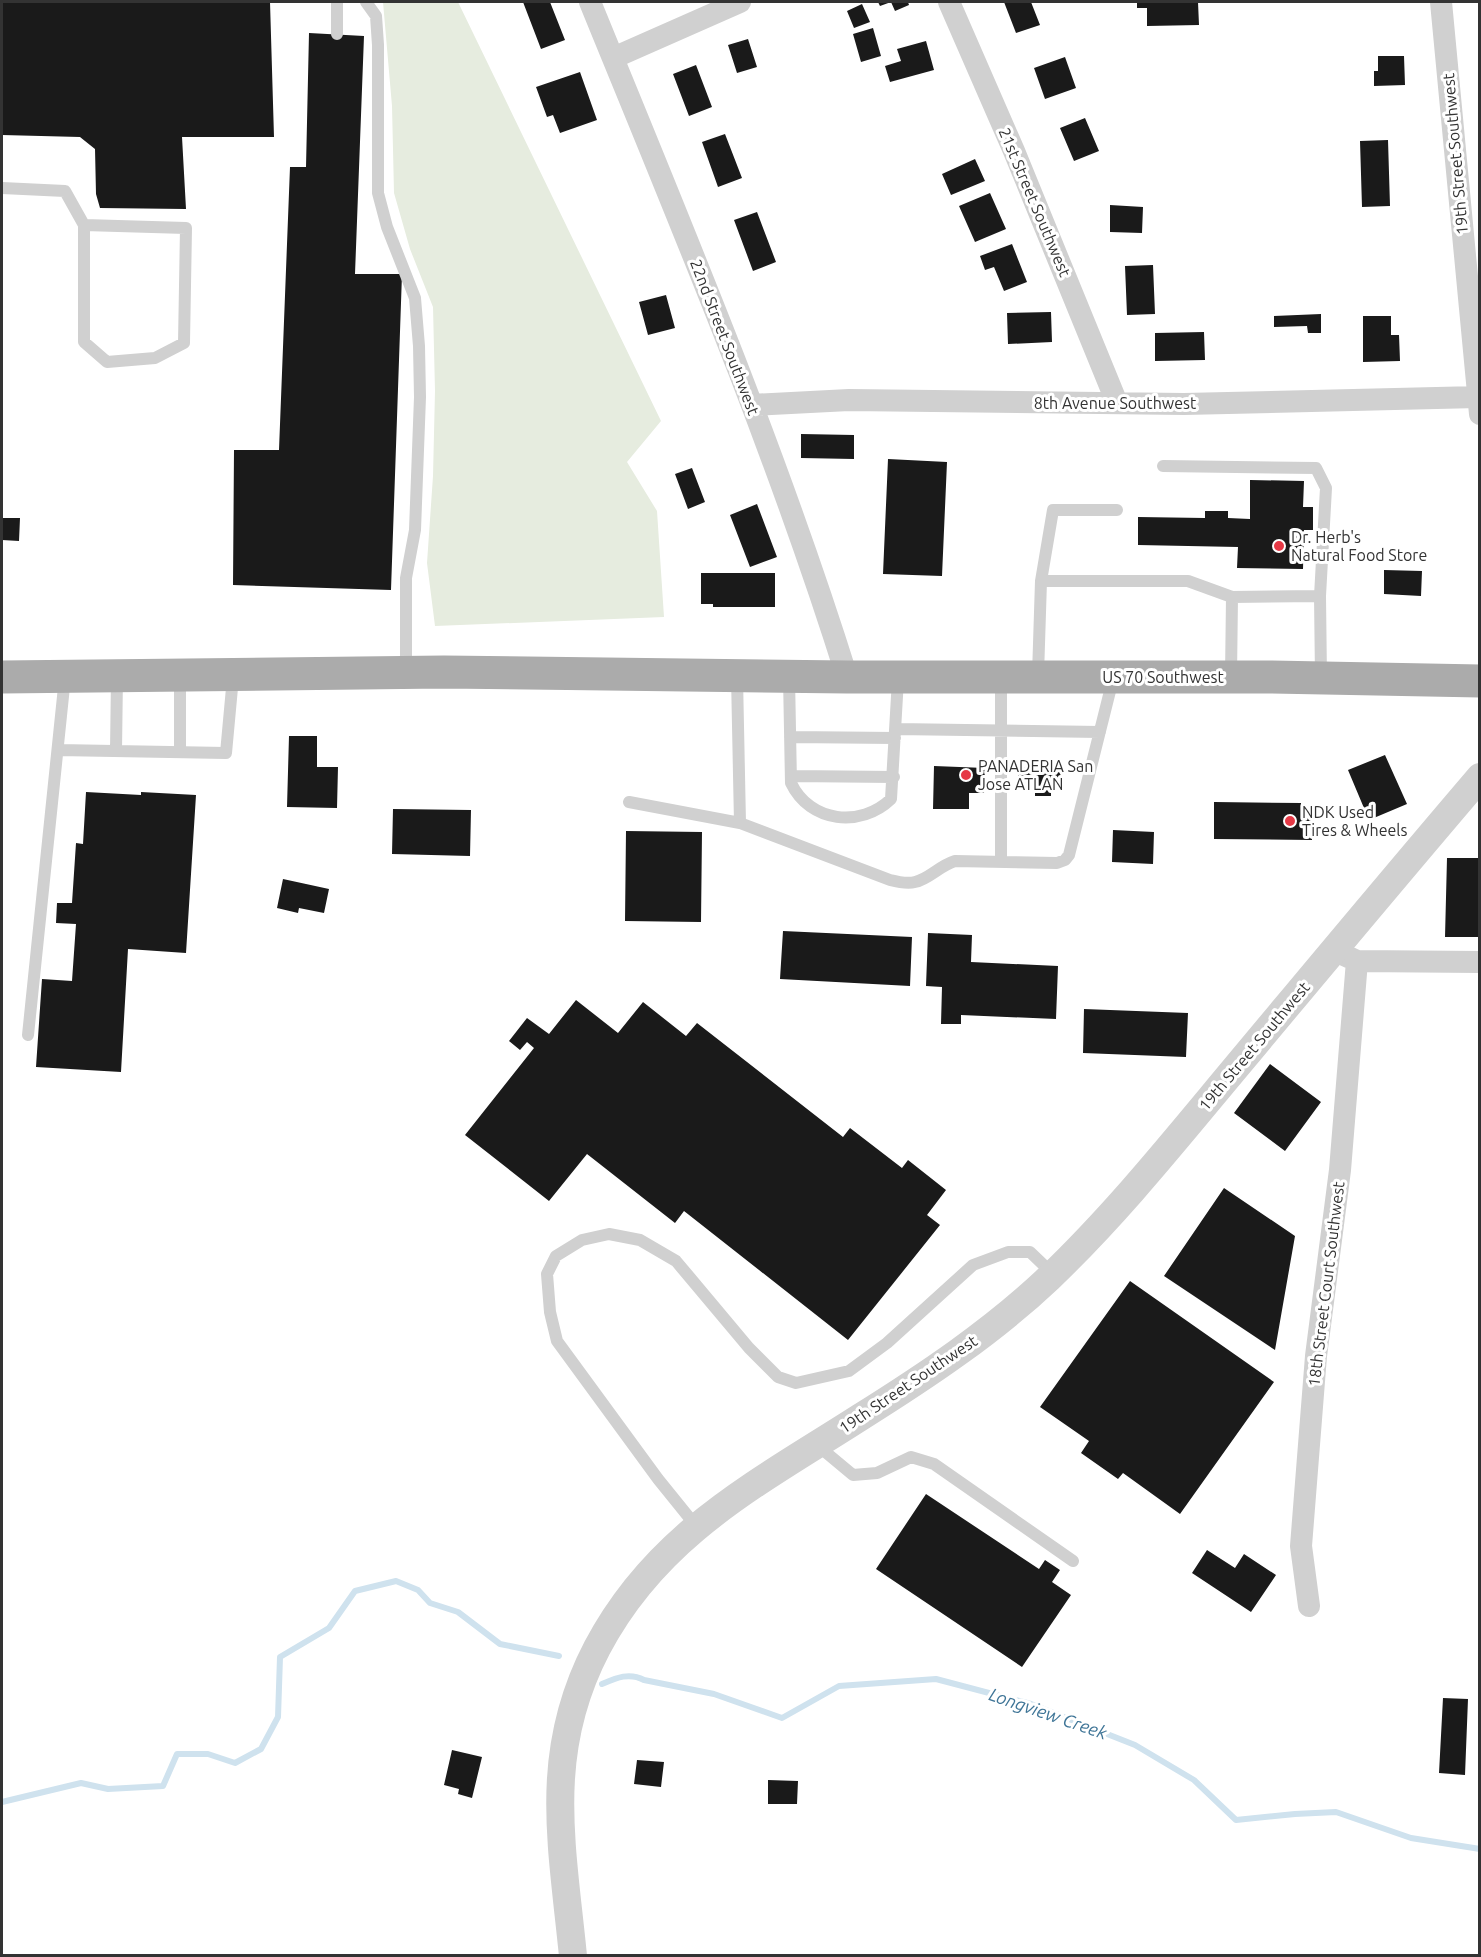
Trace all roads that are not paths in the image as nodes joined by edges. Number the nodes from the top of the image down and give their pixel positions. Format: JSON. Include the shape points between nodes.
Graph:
{"nodes":[{"id":1,"x":338,"y":2,"type":"edge"},
{"id":2,"x":366,"y":2,"type":"edge"},
{"id":3,"x":590,"y":2,"type":"edge"},
{"id":4,"x":740,"y":2,"type":"edge"},
{"id":5,"x":950,"y":2,"type":"edge"},
{"id":6,"x":1441,"y":2,"type":"edge"},
{"id":7,"x":337,"y":34,"type":"dead end"},
{"id":8,"x":613,"y":58,"type":"junction"},
{"id":9,"x":2,"y":188,"type":"edge"},
{"id":10,"x":84,"y":225,"type":"junction"},
{"id":11,"x":1117,"y":403,"type":"junction"},
{"id":12,"x":752,"y":405,"type":"junction"},
{"id":13,"x":1479,"y":406,"type":"edge"},
{"id":14,"x":1163,"y":466,"type":"dead end"},
{"id":15,"x":1117,"y":510,"type":"dead end"},
{"id":16,"x":1041,"y":581,"type":"junction"},
{"id":17,"x":1320,"y":596,"type":"junction"},
{"id":18,"x":1232,"y":597,"type":"junction"},
{"id":19,"x":406,"y":672,"type":"junction"},
{"id":20,"x":233,"y":673,"type":"junction"},
{"id":21,"x":180,"y":674,"type":"junction"},
{"id":22,"x":117,"y":675,"type":"junction"},
{"id":23,"x":65,"y":676,"type":"junction"},
{"id":24,"x":737,"y":676,"type":"junction"},
{"id":25,"x":789,"y":676,"type":"junction"},
{"id":26,"x":1038,"y":676,"type":"junction"},
{"id":27,"x":2,"y":677,"type":"edge"},
{"id":28,"x":846,"y":677,"type":"junction"},
{"id":29,"x":898,"y":677,"type":"junction"},
{"id":30,"x":1001,"y":677,"type":"junction"},
{"id":31,"x":1114,"y":677,"type":"junction"},
{"id":32,"x":1231,"y":677,"type":"junction"},
{"id":33,"x":1321,"y":678,"type":"junction"},
{"id":34,"x":1479,"y":681,"type":"edge"},
{"id":35,"x":1002,"y":730,"type":"junction"},
{"id":36,"x":1100,"y":732,"type":"junction"},
{"id":37,"x":896,"y":734,"type":"junction"},
{"id":38,"x":790,"y":737,"type":"junction"},
{"id":39,"x":58,"y":750,"type":"junction"},
{"id":40,"x":116,"y":751,"type":"junction"},
{"id":41,"x":180,"y":752,"type":"junction"},
{"id":42,"x":791,"y":776,"type":"junction"},
{"id":43,"x":894,"y":777,"type":"junction"},
{"id":44,"x":1479,"y":777,"type":"edge"},
{"id":45,"x":629,"y":802,"type":"dead end"},
{"id":46,"x":740,"y":823,"type":"junction"},
{"id":47,"x":1001,"y":862,"type":"junction"},
{"id":48,"x":1345,"y":955,"type":"junction"},
{"id":49,"x":1479,"y":962,"type":"edge"},
{"id":50,"x":28,"y":1035,"type":"dead end"},
{"id":51,"x":1053,"y":1274,"type":"junction"},
{"id":52,"x":816,"y":1445,"type":"junction"},
{"id":53,"x":696,"y":1526,"type":"junction"},
{"id":54,"x":1073,"y":1561,"type":"dead end"},
{"id":55,"x":1309,"y":1606,"type":"dead end"},
{"id":56,"x":573,"y":1956,"type":"edge"}],
"edges":[{"from":1,"to":7,"type":"lane"},
{"from":2,"to":19,"type":"lane","via":[[376,16],[378,45],[378,193],[415,298],[419,346],[415,530],[406,578]]},
{"from":3,"to":8,"type":"street","name":"22nd Street Southwest"},
{"from":4,"to":8,"type":"street"},
{"from":5,"to":11,"type":"street","name":"21st Street Southwest"},
{"from":6,"to":13,"type":"street","name":"19th Street Southwest"},
{"from":8,"to":12,"type":"street","name":"22nd Street Southwest"},
{"from":9,"to":10,"type":"lane","via":[[65,191]]},
{"from":10,"to":10,"type":"lane","via":[[186,228],[184,343],[155,358],[107,362],[84,342]]},
{"from":11,"to":12,"type":"street","name":"8th Avenue Southwest","via":[[849,400]]},
{"from":11,"to":13,"type":"street","name":"8th Avenue Southwest","via":[[1348,401]]},
{"from":12,"to":28,"type":"street","name":"22nd Street Southwest","via":[[798,527]]},
{"from":14,"to":17,"type":"lane","via":[[1316,468],[1326,488]]},
{"from":15,"to":16,"type":"lane","via":[[1053,510]]},
{"from":16,"to":18,"type":"lane","via":[[1188,581]]},
{"from":16,"to":26,"type":"lane"},
{"from":17,"to":18,"type":"lane"},
{"from":17,"to":33,"type":"lane"},
{"from":18,"to":32,"type":"lane"},
{"from":19,"to":20,"type":"main road","name":"US 70 Southwest"},
{"from":19,"to":24,"type":"main road","name":"US 70 Southwest"},
{"from":20,"to":21,"type":"main road","name":"US 70 Southwest"},
{"from":20,"to":41,"type":"lane","via":[[226,753]]},
{"from":21,"to":22,"type":"main road","name":"US 70 Southwest"},
{"from":21,"to":41,"type":"lane"},
{"from":22,"to":23,"type":"main road","name":"US 70 Southwest"},
{"from":22,"to":40,"type":"lane"},
{"from":23,"to":27,"type":"main road","name":"US 70 Southwest"},
{"from":23,"to":39,"type":"lane"},
{"from":24,"to":25,"type":"main road","name":"US 70 Southwest"},
{"from":24,"to":46,"type":"lane"},
{"from":25,"to":28,"type":"main road","name":"US 70 Southwest"},
{"from":25,"to":38,"type":"lane"},
{"from":26,"to":30,"type":"main road","name":"US 70 Southwest"},
{"from":26,"to":31,"type":"main road","name":"US 70 Southwest"},
{"from":28,"to":29,"type":"main road","name":"US 70 Southwest"},
{"from":29,"to":30,"type":"main road","name":"US 70 Southwest"},
{"from":29,"to":37,"type":"lane"},
{"from":30,"to":35,"type":"lane"},
{"from":31,"to":32,"type":"main road","name":"US 70 Southwest"},
{"from":31,"to":36,"type":"lane"},
{"from":32,"to":33,"type":"main road","name":"US 70 Southwest"},
{"from":33,"to":34,"type":"main road","name":"US 70 Southwest"},
{"from":35,"to":36,"type":"lane"},
{"from":35,"to":37,"type":"lane"},
{"from":35,"to":47,"type":"lane"},
{"from":36,"to":47,"type":"lane","via":[[1069,855],[1057,863]]},
{"from":37,"to":38,"type":"lane"},
{"from":37,"to":43,"type":"lane"},
{"from":38,"to":42,"type":"lane"},
{"from":39,"to":40,"type":"lane"},
{"from":39,"to":50,"type":"lane"},
{"from":40,"to":41,"type":"lane"},
{"from":42,"to":43,"type":"lane"},
{"from":42,"to":43,"type":"lane","via":[[795,792],[810,806],[833,817],[850,819],[889,801]]},
{"from":44,"to":48,"type":"street","name":"19th Street Southwest"},
{"from":45,"to":46,"type":"lane"},
{"from":46,"to":47,"type":"lane","via":[[902,882],[914,883],[955,861]]},
{"from":48,"to":49,"type":"street"},
{"from":48,"to":51,"type":"street","name":"19th Street Southwest","via":[[1122,1204]]},
{"from":48,"to":55,"type":"street","name":"18th Street Court Southwest","via":[[1340,1170],[1316,1356],[1301,1546]]},
{"from":51,"to":52,"type":"street","name":"19th Street Southwest","via":[[930,1373]]},
{"from":51,"to":53,"type":"lane","via":[[1030,1251],[1008,1252],[973,1265],[849,1371],[796,1383],[778,1377],[749,1348],[676,1261],[640,1240],[609,1234],[582,1240],[556,1256],[547,1274],[550,1312],[558,1341]]},
{"from":52,"to":53,"type":"street","name":"19th Street Southwest"},
{"from":52,"to":54,"type":"lane","via":[[853,1475],[877,1473],[911,1457],[934,1464]]},
{"from":53,"to":56,"type":"street","name":"19th Street Southwest","via":[[656,1564],[620,1609],[594,1655],[568,1725],[559,1807]]}]}
